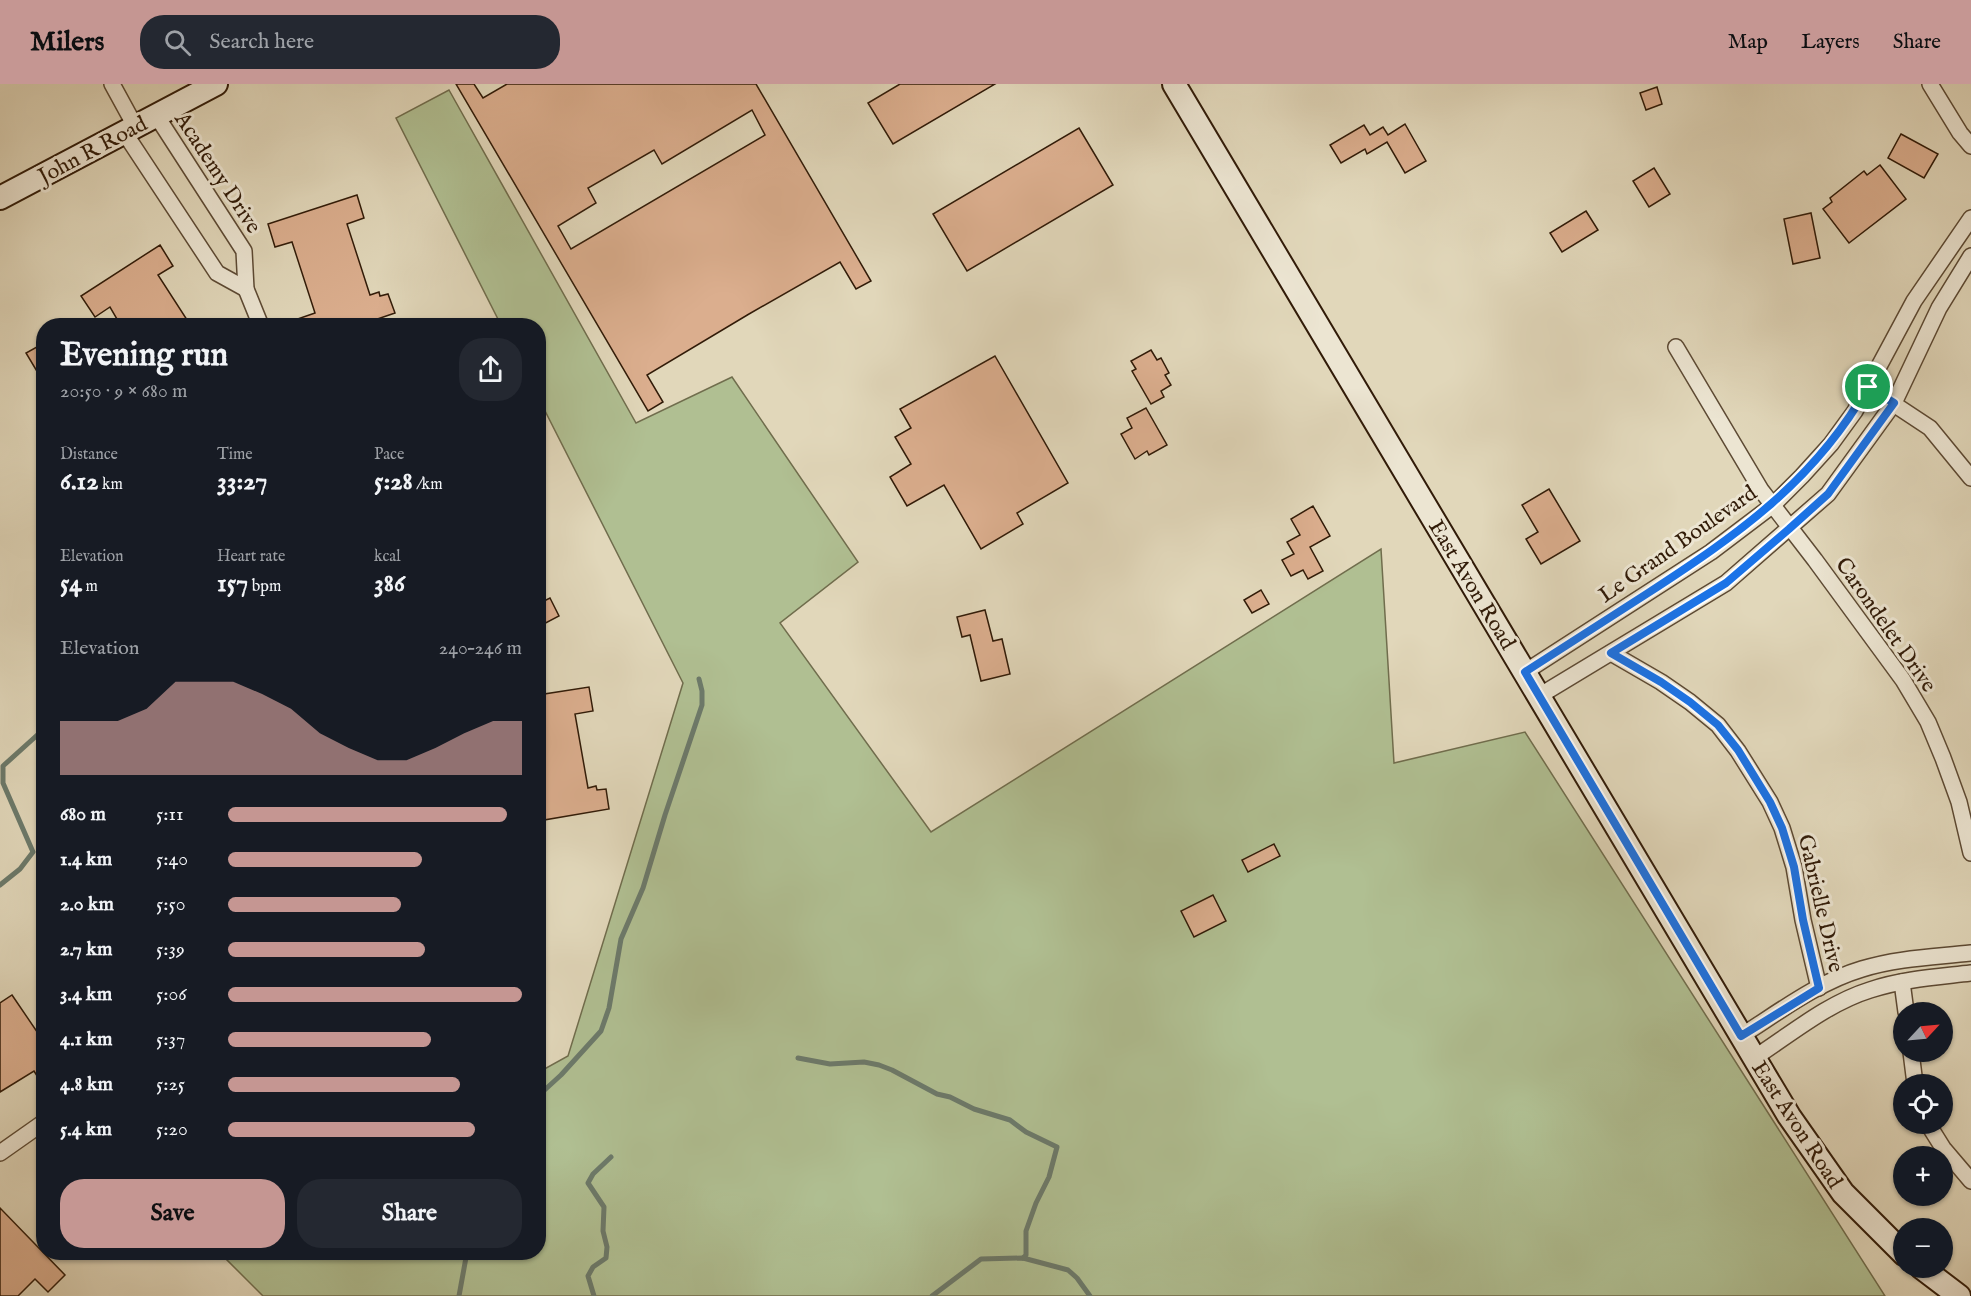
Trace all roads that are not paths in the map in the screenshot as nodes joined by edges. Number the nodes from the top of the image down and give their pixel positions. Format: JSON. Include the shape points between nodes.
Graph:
{"nodes":[{"id":1,"x":112,"y":84,"type":"edge"},
{"id":2,"x":216,"y":84,"type":"edge"},
{"id":3,"x":1174,"y":84,"type":"edge"},
{"id":4,"x":1930,"y":84,"type":"edge"},
{"id":5,"x":156,"y":115,"type":"junction"},
{"id":6,"x":129,"y":129,"type":"junction"},
{"id":7,"x":1971,"y":146,"type":"edge"},
{"id":8,"x":0,"y":198,"type":"edge"},
{"id":9,"x":1971,"y":218,"type":"edge"},
{"id":10,"x":1971,"y":256,"type":"edge"},
{"id":11,"x":246,"y":289,"type":"junction"},
{"id":12,"x":258,"y":318,"type":"edge"},
{"id":13,"x":1676,"y":347,"type":"dead end"},
{"id":14,"x":1868,"y":387,"type":"junction"},
{"id":15,"x":1894,"y":403,"type":"junction"},
{"id":16,"x":1971,"y":478,"type":"edge"},
{"id":17,"x":1773,"y":505,"type":"junction"},
{"id":18,"x":1789,"y":529,"type":"junction"},
{"id":19,"x":1611,"y":653,"type":"junction"},
{"id":20,"x":1525,"y":672,"type":"junction"},
{"id":21,"x":1539,"y":696,"type":"junction"},
{"id":22,"x":1971,"y":853,"type":"edge"},
{"id":23,"x":1971,"y":953,"type":"edge"},
{"id":24,"x":1971,"y":974,"type":"edge"},
{"id":25,"x":1902,"y":982,"type":"junction"},
{"id":26,"x":1819,"y":988,"type":"junction"},
{"id":27,"x":1905,"y":1002,"type":"edge"},
{"id":28,"x":1741,"y":1036,"type":"junction"},
{"id":29,"x":1754,"y":1058,"type":"junction"},
{"id":30,"x":36,"y":1128,"type":"edge"},
{"id":31,"x":1934,"y":1134,"type":"edge"},
{"id":32,"x":0,"y":1153,"type":"edge"},
{"id":33,"x":1971,"y":1181,"type":"edge"},
{"id":34,"x":1893,"y":1243,"type":"edge"},
{"id":35,"x":1935,"y":1278,"type":"edge"},
{"id":36,"x":1959,"y":1296,"type":"edge"}],
"edges":[{"from":1,"to":6,"type":"street"},
{"from":2,"to":5,"type":"main road","name":"John R Road"},
{"from":3,"to":20,"type":"main road","name":"East Avon Road"},
{"from":4,"to":7,"type":"street"},
{"from":5,"to":6,"type":"main road","name":"John R Road"},
{"from":5,"to":11,"type":"street","name":"Academy Drive","via":[[244,251]]},
{"from":6,"to":8,"type":"main road","name":"John R Road"},
{"from":6,"to":11,"type":"street","via":[[216,273]]},
{"from":9,"to":14,"type":"street","name":"Le Grand Boulevard","via":[[1914,302]]},
{"from":10,"to":15,"type":"street","via":[[1939,308]]},
{"from":11,"to":12,"type":"street","name":"Academy Drive"},
{"from":13,"to":17,"type":"street","name":"Carondelet Drive"},
{"from":14,"to":15,"type":"street"},
{"from":14,"to":17,"type":"street","name":"Le Grand Boulevard","via":[[1831,444]]},
{"from":15,"to":16,"type":"street","via":[[1930,428]]},
{"from":15,"to":18,"type":"street","via":[[1828,494]]},
{"from":17,"to":18,"type":"street","name":"Carondelet Drive"},
{"from":17,"to":20,"type":"street","name":"Le Grand Boulevard","via":[[1711,552]]},
{"from":18,"to":19,"type":"street","via":[[1726,583]]},
{"from":18,"to":22,"type":"street","name":"Carondelet Drive","via":[[1903,680],[1928,722],[1959,802]]},
{"from":19,"to":21,"type":"street"},
{"from":19,"to":26,"type":"street","name":"Gabrielle Drive","via":[[1690,702],[1718,725],[1738,750],[1782,828]]},
{"from":20,"to":21,"type":"main road","name":"East Avon Road"},
{"from":21,"to":28,"type":"main road","name":"East Avon Road"},
{"from":23,"to":26,"type":"street","via":[[1860,969]]},
{"from":24,"to":25,"type":"street"},
{"from":25,"to":27,"type":"street"},
{"from":25,"to":29,"type":"street","via":[[1847,999]]},
{"from":26,"to":28,"type":"street"},
{"from":28,"to":29,"type":"main road","name":"East Avon Road"},
{"from":29,"to":34,"type":"main road","name":"East Avon Road","via":[[1843,1193]]},
{"from":30,"to":32,"type":"street"},
{"from":31,"to":33,"type":"street"},
{"from":35,"to":36,"type":"main road"}]}
